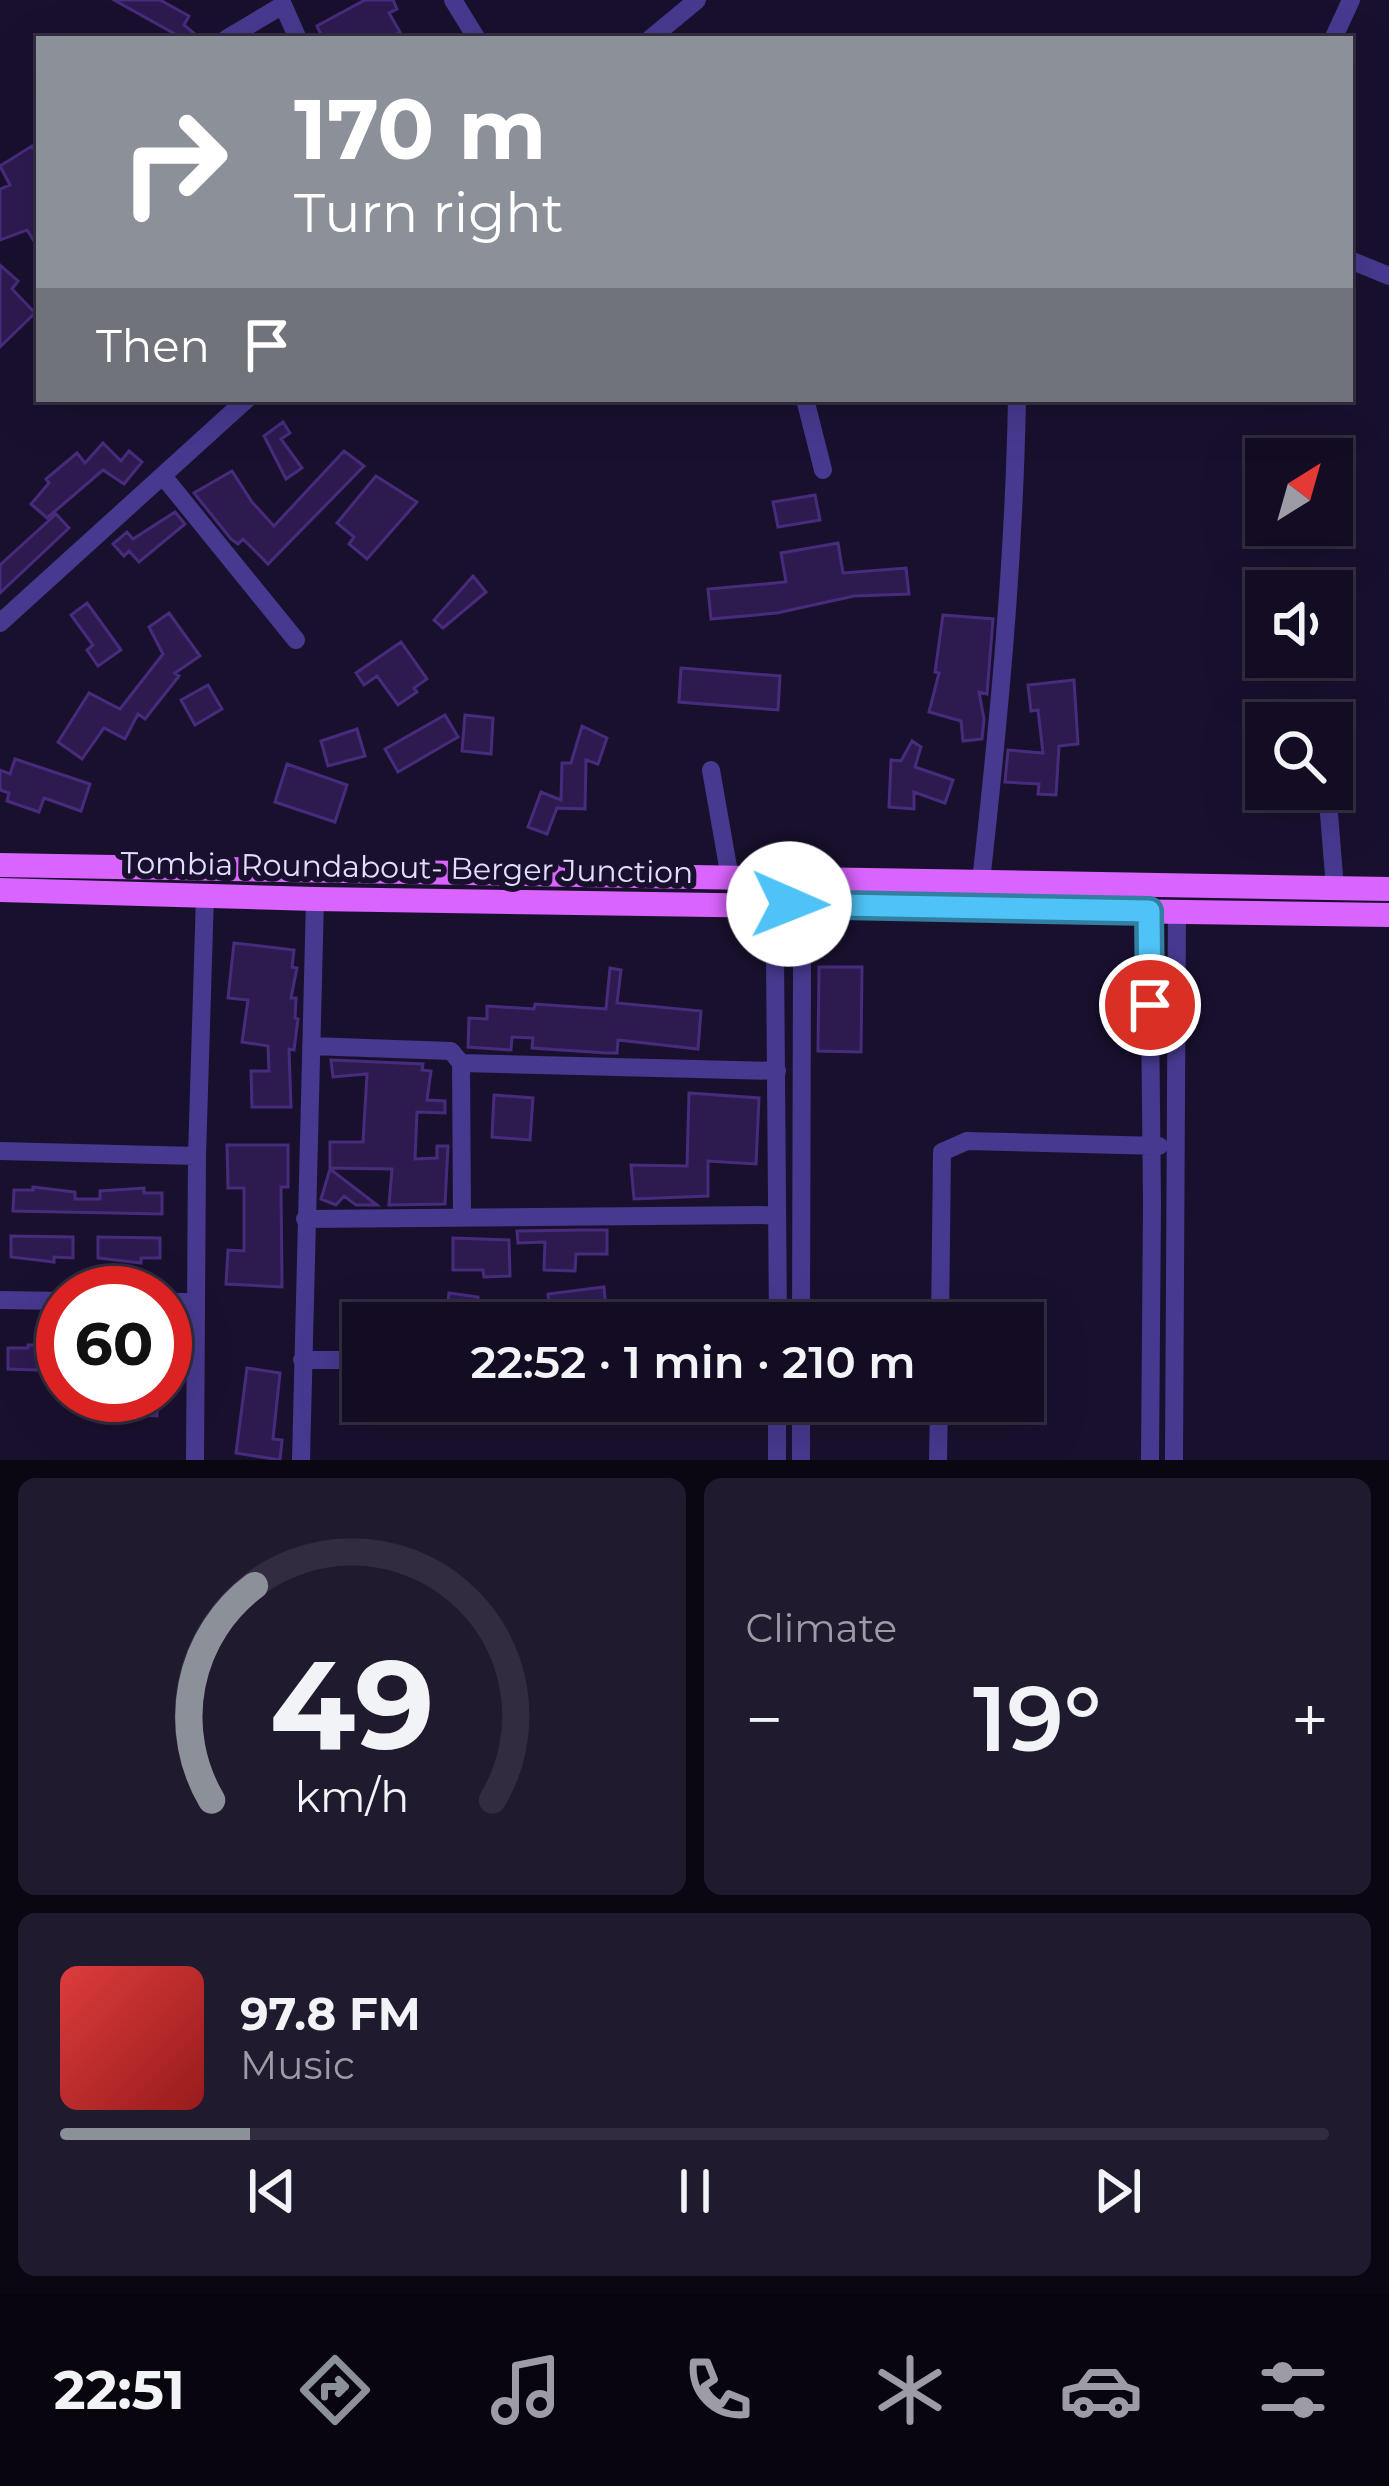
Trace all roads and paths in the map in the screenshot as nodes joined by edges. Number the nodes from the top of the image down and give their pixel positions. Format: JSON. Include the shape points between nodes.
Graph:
{"nodes":[{"id":1,"x":454,"y":0,"type":"edge"},
{"id":2,"x":697,"y":0,"type":"edge"},
{"id":3,"x":1351,"y":0,"type":"edge"},
{"id":4,"x":282,"y":2,"type":"edge"},
{"id":5,"x":231,"y":36,"type":"edge"},
{"id":6,"x":297,"y":36,"type":"edge"},
{"id":7,"x":476,"y":36,"type":"edge"},
{"id":8,"x":654,"y":36,"type":"edge"},
{"id":9,"x":1335,"y":36,"type":"edge"},
{"id":10,"x":1353,"y":261,"type":"edge"},
{"id":11,"x":1389,"y":276,"type":"edge"},
{"id":12,"x":244,"y":402,"type":"edge"},
{"id":13,"x":806,"y":402,"type":"edge"},
{"id":14,"x":1017,"y":402,"type":"edge"},
{"id":15,"x":823,"y":470,"type":"dead end"},
{"id":16,"x":163,"y":476,"type":"junction"},
{"id":17,"x":0,"y":623,"type":"edge"},
{"id":18,"x":296,"y":640,"type":"dead end"},
{"id":19,"x":711,"y":770,"type":"dead end"},
{"id":20,"x":1329,"y":810,"type":"edge"},
{"id":21,"x":0,"y":865,"type":"edge"},
{"id":22,"x":730,"y":878,"type":"junction"},
{"id":23,"x":981,"y":881,"type":"junction"},
{"id":24,"x":1335,"y":888,"type":"junction"},
{"id":25,"x":1389,"y":889,"type":"edge"},
{"id":26,"x":0,"y":890,"type":"edge"},
{"id":27,"x":205,"y":895,"type":"junction"},
{"id":28,"x":316,"y":899,"type":"junction"},
{"id":29,"x":757,"y":904,"type":"junction"},
{"id":30,"x":820,"y":905,"type":"junction"},
{"id":31,"x":1149,"y":911,"type":"junction"},
{"id":32,"x":1177,"y":911,"type":"junction"},
{"id":33,"x":1389,"y":915,"type":"edge"},
{"id":34,"x":310,"y":1046,"type":"junction"},
{"id":35,"x":461,"y":1063,"type":"junction"},
{"id":36,"x":778,"y":1072,"type":"junction"},
{"id":37,"x":1152,"y":1146,"type":"junction"},
{"id":38,"x":1176,"y":1146,"type":"junction"},
{"id":39,"x":0,"y":1151,"type":"edge"},
{"id":40,"x":197,"y":1156,"type":"junction"},
{"id":41,"x":778,"y":1215,"type":"junction"},
{"id":42,"x":462,"y":1216,"type":"junction"},
{"id":43,"x":304,"y":1219,"type":"junction"},
{"id":44,"x":0,"y":1300,"type":"edge"},
{"id":45,"x":36,"y":1301,"type":"edge"},
{"id":46,"x":778,"y":1302,"type":"edge"},
{"id":47,"x":801,"y":1302,"type":"edge"},
{"id":48,"x":940,"y":1302,"type":"edge"},
{"id":49,"x":192,"y":1303,"type":"edge"},
{"id":50,"x":195,"y":1303,"type":"junction"},
{"id":51,"x":302,"y":1360,"type":"junction"},
{"id":52,"x":342,"y":1360,"type":"edge"},
{"id":53,"x":777,"y":1422,"type":"edge"},
{"id":54,"x":801,"y":1422,"type":"edge"},
{"id":55,"x":939,"y":1422,"type":"edge"},
{"id":56,"x":777,"y":1457,"type":"edge"},
{"id":57,"x":801,"y":1457,"type":"edge"},
{"id":58,"x":195,"y":1460,"type":"edge"},
{"id":59,"x":301,"y":1460,"type":"edge"},
{"id":60,"x":938,"y":1460,"type":"edge"},
{"id":61,"x":1150,"y":1460,"type":"edge"},
{"id":62,"x":1174,"y":1460,"type":"edge"}],
"edges":[{"from":1,"to":7,"type":"street"},
{"from":2,"to":8,"type":"street"},
{"from":3,"to":9,"type":"street"},
{"from":4,"to":5,"type":"street"},
{"from":4,"to":6,"type":"street"},
{"from":10,"to":11,"type":"street"},
{"from":12,"to":16,"type":"street"},
{"from":13,"to":15,"type":"street"},
{"from":14,"to":23,"type":"street","via":[[1015,527]]},
{"from":16,"to":17,"type":"street"},
{"from":16,"to":18,"type":"street"},
{"from":19,"to":22,"type":"street"},
{"from":20,"to":24,"type":"street"},
{"from":21,"to":22,"type":"main road","name":"Tombia Roundabout- Berger Junction"},
{"from":22,"to":23,"type":"main road","name":"Tombia Roundabout- Berger Junction"},
{"from":23,"to":24,"type":"main road","name":"Tombia Roundabout- Berger Junction"},
{"from":24,"to":25,"type":"main road","name":"Tombia Roundabout- Berger Junction"},
{"from":26,"to":27,"type":"main road","name":"Tombia Roundabout- Berger Junction"},
{"from":27,"to":28,"type":"main road","name":"Tombia Roundabout- Berger Junction"},
{"from":27,"to":40,"type":"street"},
{"from":28,"to":29,"type":"main road","name":"Tombia Roundabout- Berger Junction"},
{"from":28,"to":34,"type":"street"},
{"from":29,"to":30,"type":"main road","name":"Tombia Roundabout- Berger Junction"},
{"from":29,"to":36,"type":"street","via":[[775,953]]},
{"from":30,"to":31,"type":"main road","name":"Tombia Roundabout- Berger Junction"},
{"from":30,"to":47,"type":"street","via":[[802,960]]},
{"from":31,"to":32,"type":"main road","name":"Tombia Roundabout- Berger Junction"},
{"from":31,"to":37,"type":"street"},
{"from":32,"to":33,"type":"main road","name":"Tombia Roundabout- Berger Junction"},
{"from":32,"to":38,"type":"street"},
{"from":34,"to":35,"type":"street","via":[[451,1051]]},
{"from":34,"to":43,"type":"street"},
{"from":35,"to":36,"type":"street"},
{"from":35,"to":42,"type":"street"},
{"from":36,"to":41,"type":"street"},
{"from":37,"to":38,"type":"street"},
{"from":37,"to":48,"type":"street","via":[[967,1141],[942,1152]]},
{"from":37,"to":61,"type":"street"},
{"from":38,"to":62,"type":"street"},
{"from":39,"to":40,"type":"street"},
{"from":40,"to":50,"type":"street"},
{"from":41,"to":42,"type":"street"},
{"from":41,"to":46,"type":"street"},
{"from":42,"to":43,"type":"street"},
{"from":43,"to":51,"type":"street"},
{"from":44,"to":45,"type":"street"},
{"from":49,"to":50,"type":"street"},
{"from":50,"to":58,"type":"street"},
{"from":51,"to":52,"type":"street"},
{"from":51,"to":59,"type":"street"},
{"from":53,"to":56,"type":"street"},
{"from":54,"to":57,"type":"street"},
{"from":55,"to":60,"type":"street"},
{"from":56,"to":57,"type":"street"}]}
